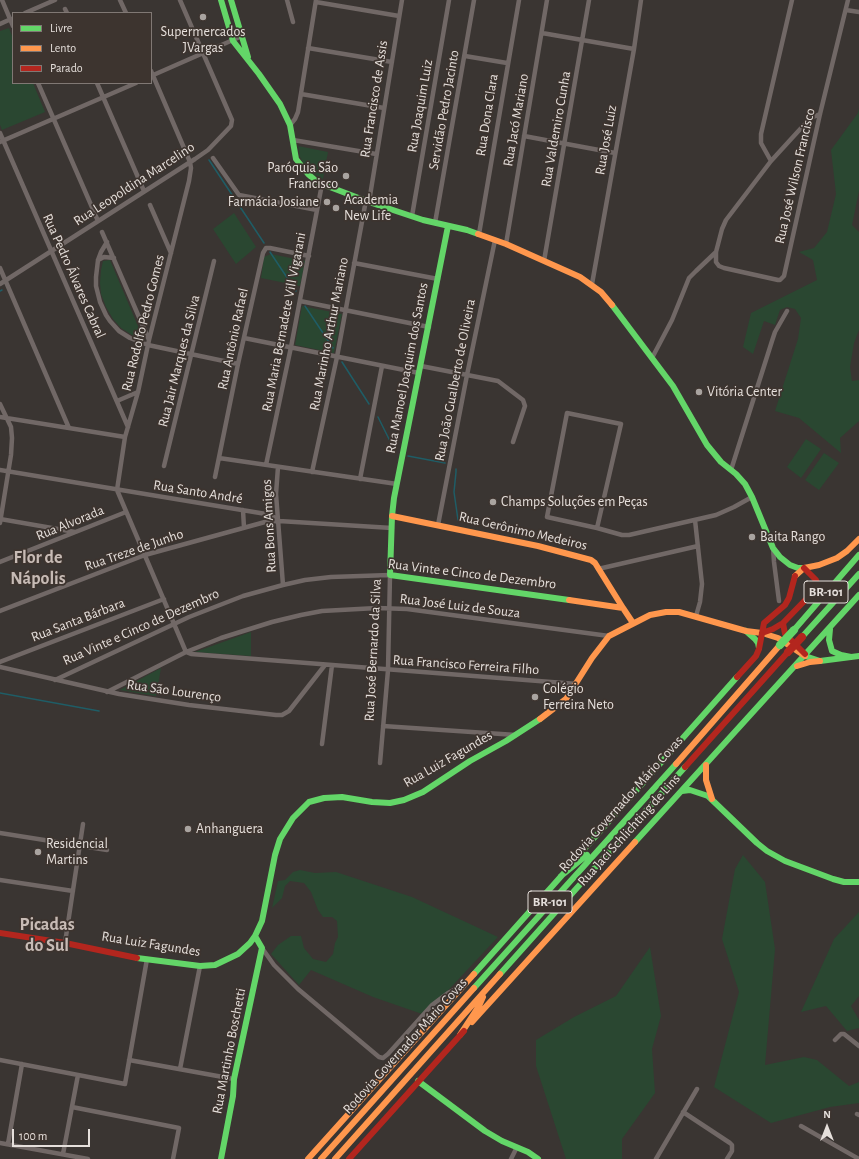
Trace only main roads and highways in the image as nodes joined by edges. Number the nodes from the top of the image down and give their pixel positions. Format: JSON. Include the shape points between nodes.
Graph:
{"nodes":[{"id":1,"x":221,"y":0,"type":"edge"},
{"id":2,"x":231,"y":0,"type":"edge"},
{"id":3,"x":250,"y":62,"type":"junction"},
{"id":4,"x":448,"y":226,"type":"junction"},
{"id":5,"x":392,"y":516,"type":"junction"},
{"id":6,"x":859,"y":539,"type":"edge"},
{"id":7,"x":859,"y":555,"type":"edge"},
{"id":8,"x":804,"y":568,"type":"junction"},
{"id":9,"x":859,"y":574,"type":"edge"},
{"id":10,"x":390,"y":576,"type":"joint"},
{"id":11,"x":859,"y":595,"type":"edge"},
{"id":12,"x":623,"y":608,"type":"junction"},
{"id":13,"x":633,"y":623,"type":"junction"},
{"id":14,"x":783,"y":623,"type":"junction"},
{"id":15,"x":830,"y":628,"type":"junction"},
{"id":16,"x":746,"y":631,"type":"junction"},
{"id":17,"x":762,"y":633,"type":"junction"},
{"id":18,"x":759,"y":649,"type":"junction"},
{"id":19,"x":805,"y":656,"type":"junction"},
{"id":20,"x":855,"y":656,"type":"edge"},
{"id":21,"x":820,"y":661,"type":"junction"},
{"id":22,"x":795,"y":667,"type":"junction"},
{"id":23,"x":706,"y":765,"type":"junction"},
{"id":24,"x":682,"y":791,"type":"junction"},
{"id":25,"x":712,"y":800,"type":"junction"},
{"id":26,"x":604,"y":843,"type":"junction"},
{"id":27,"x":561,"y":876,"type":"junction"},
{"id":28,"x":859,"y":882,"type":"edge"},
{"id":29,"x":0,"y":933,"type":"edge"},
{"id":30,"x":255,"y":936,"type":"junction"},
{"id":31,"x":487,"y":989,"type":"junction"},
{"id":32,"x":460,"y":1035,"type":"junction"},
{"id":33,"x":418,"y":1082,"type":"junction"},
{"id":34,"x":221,"y":1159,"type":"edge"},
{"id":35,"x":308,"y":1159,"type":"edge"},
{"id":36,"x":321,"y":1159,"type":"edge"},
{"id":37,"x":335,"y":1159,"type":"edge"},
{"id":38,"x":349,"y":1159,"type":"edge"},
{"id":39,"x":538,"y":1159,"type":"edge"}],
"edges":[{"from":1,"to":3,"type":"main road","via":[[233,41]]},
{"from":2,"to":3,"type":"main road"},
{"from":3,"to":4,"type":"main road","via":[[287,116],[295,155],[300,165],[316,181],[367,201]]},
{"from":4,"to":5,"type":"main road","name":"Rua Manoel Joaquim dos Santos"},
{"from":4,"to":8,"type":"main road","via":[[506,244],[580,277],[601,292],[676,391],[704,441],[721,462],[745,484],[773,548],[790,566]]},
{"from":5,"to":10,"type":"main road","name":"Rua José Bernardo da Silva"},
{"from":5,"to":12,"type":"main road","name":"Rua Gerônimo Medeiros","via":[[586,558],[595,563]]},
{"from":6,"to":8,"type":"main road","via":[[837,558]]},
{"from":7,"to":26,"type":"main road","name":"Rodovia Governador Mário Covas","number":"BR-101","bridge":true},
{"from":8,"to":14,"type":"main road","via":[[816,580],[816,589]]},
{"from":8,"to":17,"type":"main road","via":[[793,579],[787,602],[764,623]]},
{"from":9,"to":31,"type":"main road","name":"Rodovia Governador Mário Covas","number":"BR-101","bridge":true},
{"from":10,"to":12,"type":"main road","name":"Rua Vinte e Cinco de Dezembro"},
{"from":11,"to":15,"type":"main road","name":"Rua Jaci Schlichting de Lins"},
{"from":12,"to":13,"type":"main road"},
{"from":13,"to":16,"type":"main road","name":"Rua Luiz Fagundes","via":[[650,615],[679,612]]},
{"from":13,"to":30,"type":"main road","name":"Rua Luiz Fagundes","via":[[610,636],[592,658],[566,699],[559,705],[516,735],[423,792],[390,803],[342,797],[309,802],[293,818],[280,839],[262,920]]},
{"from":14,"to":17,"type":"main road"},
{"from":14,"to":19,"type":"main road","via":[[785,634]]},
{"from":15,"to":19,"type":"main road","name":"Rua Jaci Schlichting de Lins"},
{"from":15,"to":20,"type":"main road","via":[[829,640],[832,650],[841,655]]},
{"from":16,"to":17,"type":"main road","name":"Rua Luiz Fagundes"},
{"from":16,"to":18,"type":"main road","via":[[755,639]]},
{"from":17,"to":18,"type":"main road"},
{"from":17,"to":19,"type":"main road","name":"Rua Luiz Fagundes","via":[[778,638]]},
{"from":18,"to":27,"type":"main road","via":[[751,662]]},
{"from":19,"to":21,"type":"main road","name":"Rua Luiz Fagundes"},
{"from":19,"to":22,"type":"main road","name":"Rua Jaci Schlichting de Lins"},
{"from":20,"to":21,"type":"main road","name":"Rua Luiz Fagundes"},
{"from":21,"to":22,"type":"main road"},
{"from":22,"to":23,"type":"main road","name":"Rua Jaci Schlichting de Lins"},
{"from":23,"to":24,"type":"main road","name":"Rua Jaci Schlichting de Lins"},
{"from":23,"to":25,"type":"main road","via":[[706,780]]},
{"from":24,"to":25,"type":"main road","via":[[698,792]]},
{"from":24,"to":32,"type":"main road","name":"Rua Jaci Schlichting de Lins"},
{"from":25,"to":28,"type":"main road","via":[[757,843],[775,856],[833,879]]},
{"from":26,"to":27,"type":"main road"},
{"from":26,"to":36,"type":"main road","name":"Rodovia Governador Mário Covas","number":"BR-101"},
{"from":27,"to":35,"type":"main road"},
{"from":29,"to":30,"type":"main road","name":"Rua Luiz Fagundes","via":[[200,966],[215,965],[238,954]]},
{"from":30,"to":34,"type":"main road","name":"Rua Martinho Boschetti","via":[[262,948],[234,1079]]},
{"from":31,"to":32,"type":"main road"},
{"from":31,"to":37,"type":"main road","name":"Rodovia Governador Mário Covas","number":"BR-101"},
{"from":32,"to":33,"type":"main road","name":"Rua Jaci Schlichting de Lins"},
{"from":33,"to":38,"type":"main road","name":"Rua Jaci Schlichting de Lins"},
{"from":33,"to":39,"type":"main road","via":[[485,1131]]}]}
